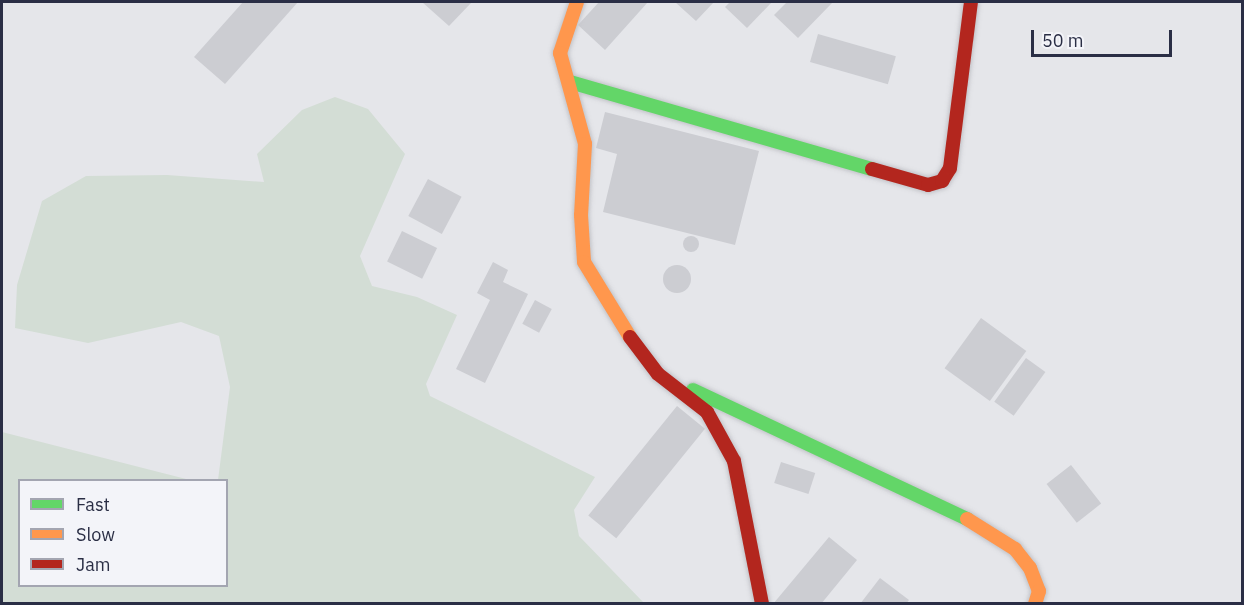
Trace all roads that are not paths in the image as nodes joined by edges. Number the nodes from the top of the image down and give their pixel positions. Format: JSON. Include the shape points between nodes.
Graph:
{"nodes":[{"id":1,"x":577,"y":2,"type":"edge"},
{"id":2,"x":971,"y":2,"type":"edge"},
{"id":3,"x":570,"y":82,"type":"junction"},
{"id":4,"x":658,"y":374,"type":"junction"},
{"id":5,"x":762,"y":603,"type":"edge"},
{"id":6,"x":1035,"y":603,"type":"edge"}],
"edges":[{"from":1,"to":3,"type":"street","via":[[560,53]]},
{"from":2,"to":3,"type":"street","via":[[950,168],[942,181],[928,185]]},
{"from":3,"to":4,"type":"street","via":[[585,144],[581,215],[584,262],[617,320]]},
{"from":4,"to":5,"type":"street","via":[[708,412],[734,461]]},
{"from":4,"to":6,"type":"street","via":[[983,526],[1015,549],[1030,568],[1039,591]]}]}
